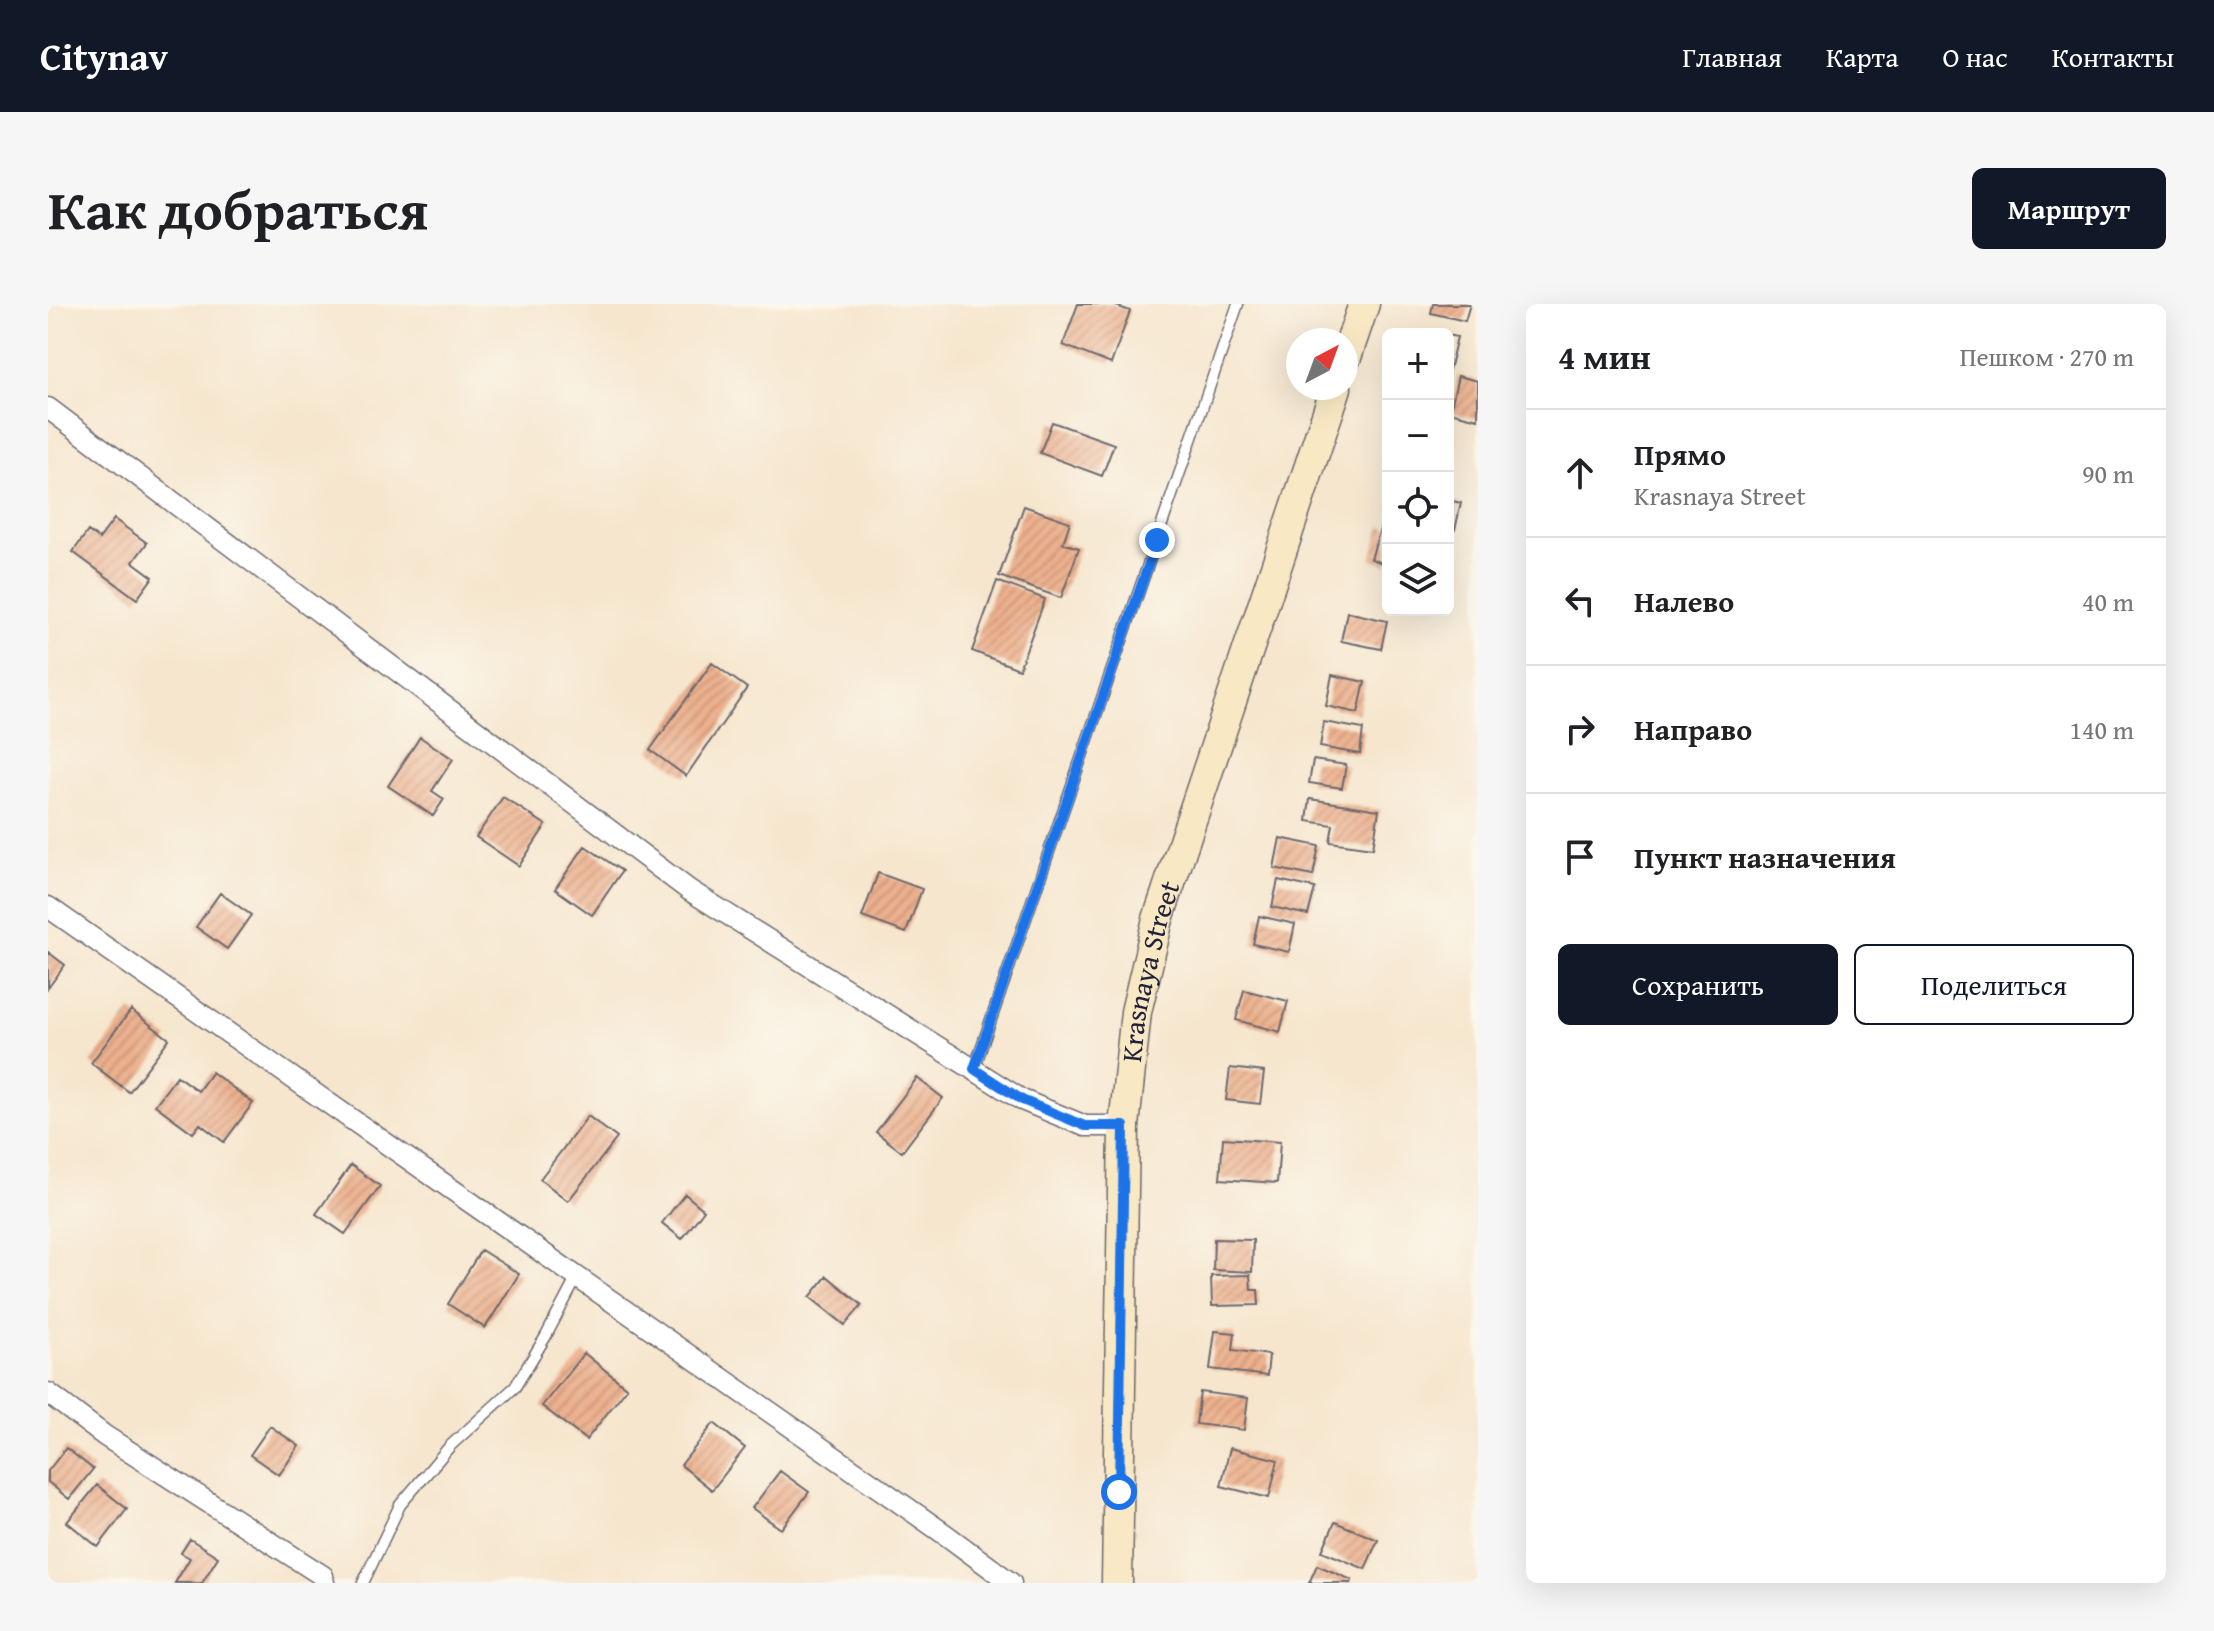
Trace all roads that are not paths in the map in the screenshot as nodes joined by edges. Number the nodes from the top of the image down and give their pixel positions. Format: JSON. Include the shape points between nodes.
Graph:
{"nodes":[{"id":1,"x":1238,"y":304,"type":"edge"},
{"id":2,"x":1364,"y":304,"type":"edge"},
{"id":3,"x":1356,"y":328,"type":"edge"},
{"id":4,"x":1332,"y":400,"type":"edge"},
{"id":5,"x":48,"y":408,"type":"edge"},
{"id":6,"x":48,"y":907,"type":"edge"},
{"id":7,"x":974,"y":1069,"type":"junction"},
{"id":8,"x":1124,"y":1126,"type":"junction"},
{"id":9,"x":577,"y":1277,"type":"junction"},
{"id":10,"x":48,"y":1393,"type":"edge"},
{"id":11,"x":324,"y":1583,"type":"edge"},
{"id":12,"x":363,"y":1583,"type":"edge"},
{"id":13,"x":1011,"y":1583,"type":"edge"},
{"id":14,"x":1117,"y":1583,"type":"edge"}],
"edges":[{"from":1,"to":7,"type":"lane"},
{"from":2,"to":3,"type":"main road"},
{"from":4,"to":8,"type":"main road","name":"Krasnaya Street","via":[[1158,919],[1136,1012]]},
{"from":5,"to":7,"type":"street","via":[[689,890]]},
{"from":6,"to":9,"type":"street"},
{"from":7,"to":8,"type":"street","via":[[1022,1100],[1085,1126]]},
{"from":8,"to":14,"type":"main road","name":"Krasnaya Street"},
{"from":9,"to":12,"type":"lane","via":[[515,1387],[450,1446],[400,1505]]},
{"from":9,"to":13,"type":"street"},
{"from":10,"to":11,"type":"street","via":[[105,1436],[323,1576]]}]}
